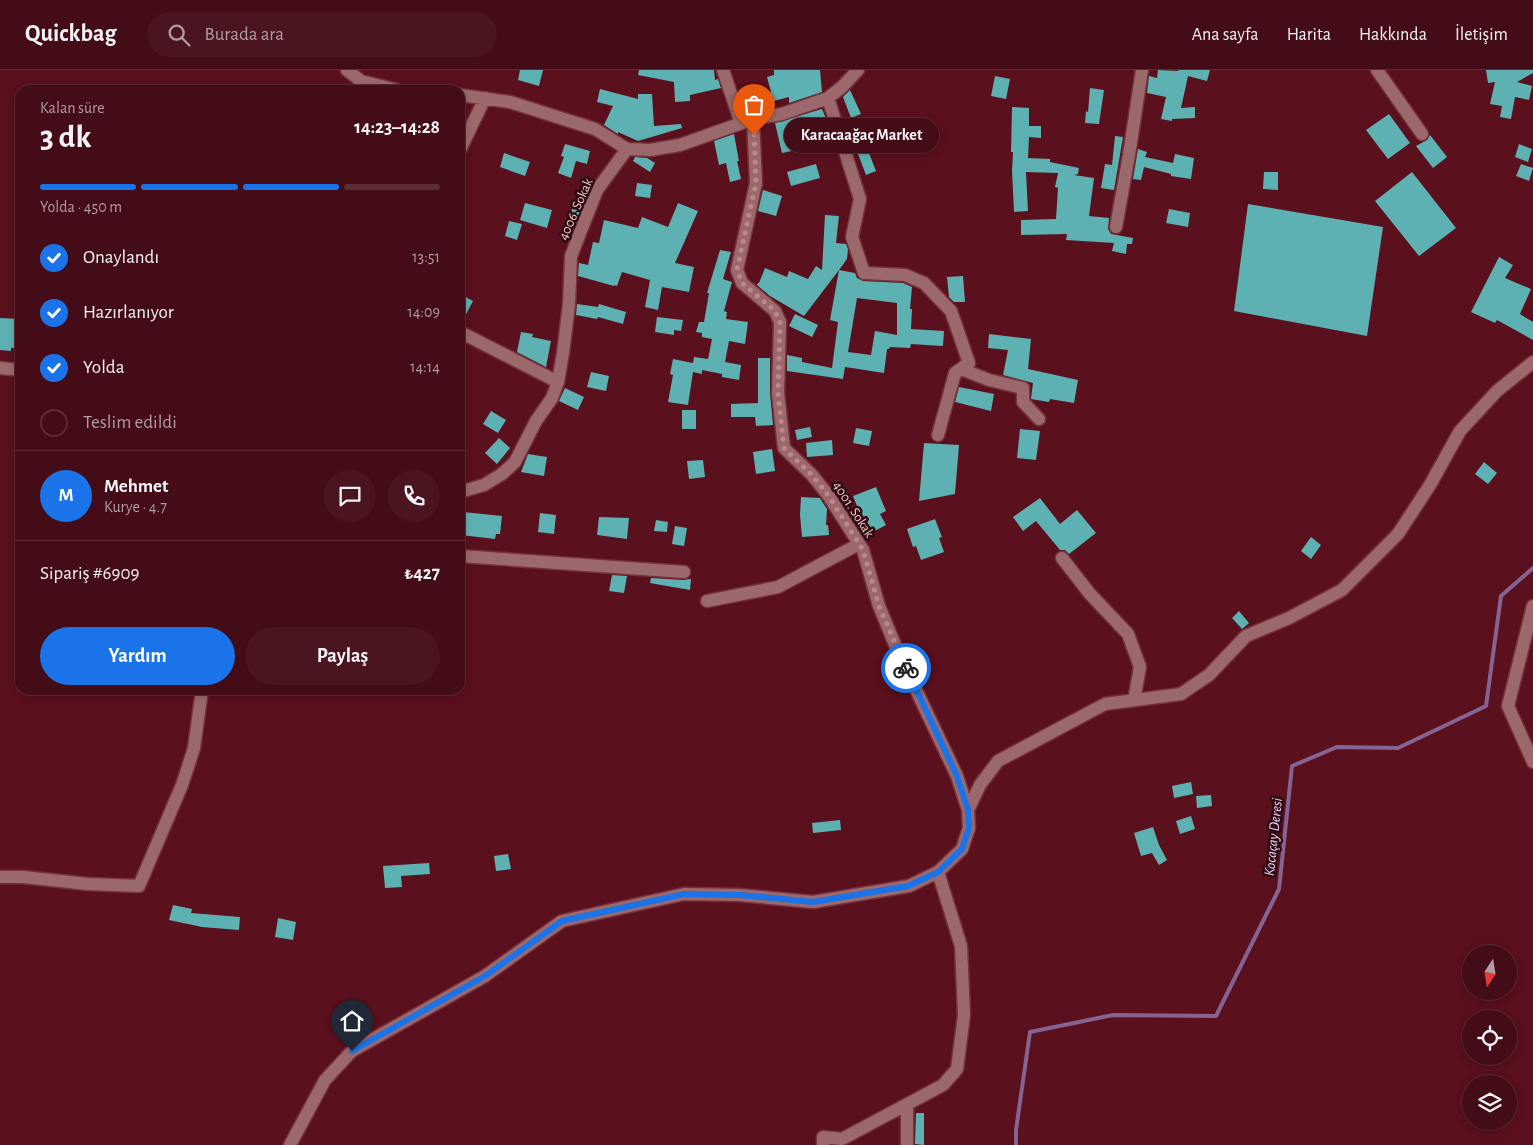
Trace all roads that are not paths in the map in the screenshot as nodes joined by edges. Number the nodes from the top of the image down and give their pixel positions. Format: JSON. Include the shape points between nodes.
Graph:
{"nodes":[{"id":1,"x":347,"y":70,"type":"edge"},
{"id":2,"x":724,"y":70,"type":"edge"},
{"id":3,"x":858,"y":70,"type":"edge"},
{"id":4,"x":1142,"y":70,"type":"edge"},
{"id":5,"x":1378,"y":70,"type":"edge"},
{"id":6,"x":377,"y":85,"type":"edge"},
{"id":7,"x":465,"y":96,"type":"edge"},
{"id":8,"x":485,"y":98,"type":"junction"},
{"id":9,"x":828,"y":98,"type":"junction"},
{"id":10,"x":747,"y":121,"type":"junction"},
{"id":11,"x":1422,"y":134,"type":"dead end"},
{"id":12,"x":465,"y":140,"type":"edge"},
{"id":13,"x":627,"y":149,"type":"junction"},
{"id":14,"x":1116,"y":227,"type":"dead end"},
{"id":15,"x":465,"y":335,"type":"edge"},
{"id":16,"x":1533,"y":362,"type":"edge"},
{"id":17,"x":0,"y":368,"type":"edge"},
{"id":18,"x":961,"y":369,"type":"junction"},
{"id":19,"x":15,"y":370,"type":"edge"},
{"id":20,"x":558,"y":382,"type":"junction"},
{"id":21,"x":1039,"y":419,"type":"dead end"},
{"id":22,"x":938,"y":435,"type":"dead end"},
{"id":23,"x":465,"y":491,"type":"edge"},
{"id":24,"x":859,"y":544,"type":"junction"},
{"id":25,"x":465,"y":556,"type":"edge"},
{"id":26,"x":1062,"y":558,"type":"dead end"},
{"id":27,"x":684,"y":572,"type":"dead end"},
{"id":28,"x":707,"y":601,"type":"dead end"},
{"id":29,"x":1533,"y":606,"type":"edge"},
{"id":30,"x":201,"y":695,"type":"edge"},
{"id":31,"x":1134,"y":700,"type":"junction"},
{"id":32,"x":1533,"y":762,"type":"edge"},
{"id":33,"x":968,"y":810,"type":"junction"},
{"id":34,"x":938,"y":872,"type":"junction"},
{"id":35,"x":0,"y":877,"type":"edge"},
{"id":36,"x":907,"y":1104,"type":"junction"},
{"id":37,"x":290,"y":1145,"type":"edge"},
{"id":38,"x":822,"y":1145,"type":"edge"},
{"id":39,"x":907,"y":1145,"type":"edge"}],
"edges":[{"from":1,"to":6,"type":"street","via":[[361,81]]},
{"from":2,"to":10,"type":"street","name":"4001. Sokak"},
{"from":3,"to":9,"type":"street"},
{"from":4,"to":14,"type":"street"},
{"from":5,"to":11,"type":"street"},
{"from":7,"to":8,"type":"street"},
{"from":8,"to":12,"type":"street"},
{"from":8,"to":13,"type":"street","via":[[510,102],[595,129]]},
{"from":9,"to":10,"type":"street","via":[[782,114]]},
{"from":9,"to":18,"type":"street","via":[[860,199],[852,238],[864,272],[906,275],[924,283],[951,311],[970,363]]},
{"from":10,"to":13,"type":"street","via":[[680,145],[650,150]]},
{"from":10,"to":24,"type":"street","name":"4001. Sokak","via":[[756,183],[737,270],[742,283],[775,311],[780,322],[778,393],[784,448],[828,495]]},
{"from":13,"to":20,"type":"street","name":"4006. Sokak","via":[[597,190],[571,256],[569,304]]},
{"from":15,"to":20,"type":"street"},
{"from":16,"to":31,"type":"street","via":[[1496,391],[1460,431],[1398,534],[1342,590],[1246,636],[1209,675],[1181,694]]},
{"from":17,"to":19,"type":"street"},
{"from":18,"to":21,"type":"street","via":[[1023,388],[1023,402]]},
{"from":18,"to":22,"type":"street","via":[[956,373]]},
{"from":20,"to":23,"type":"street","name":"4006. Sokak","via":[[515,462],[484,485]]},
{"from":24,"to":28,"type":"street","via":[[778,587]]},
{"from":24,"to":33,"type":"street","name":"4001. Sokak","via":[[879,606],[957,776]]},
{"from":25,"to":27,"type":"street"},
{"from":26,"to":31,"type":"street","via":[[1128,634],[1140,667]]},
{"from":29,"to":32,"type":"street","via":[[1508,706]]},
{"from":30,"to":35,"type":"street","via":[[194,748],[182,786],[139,886]]},
{"from":31,"to":33,"type":"street","via":[[1105,704],[998,761],[980,785]]},
{"from":33,"to":34,"type":"street","via":[[969,828],[962,849]]},
{"from":34,"to":36,"type":"street","via":[[961,946],[964,1015],[957,1069],[943,1085]]},
{"from":34,"to":37,"type":"street","via":[[908,886],[813,902],[684,894],[562,921],[485,976],[352,1051],[325,1080]]},
{"from":36,"to":38,"type":"street","via":[[842,1139],[823,1137]]},
{"from":36,"to":39,"type":"street"}]}
